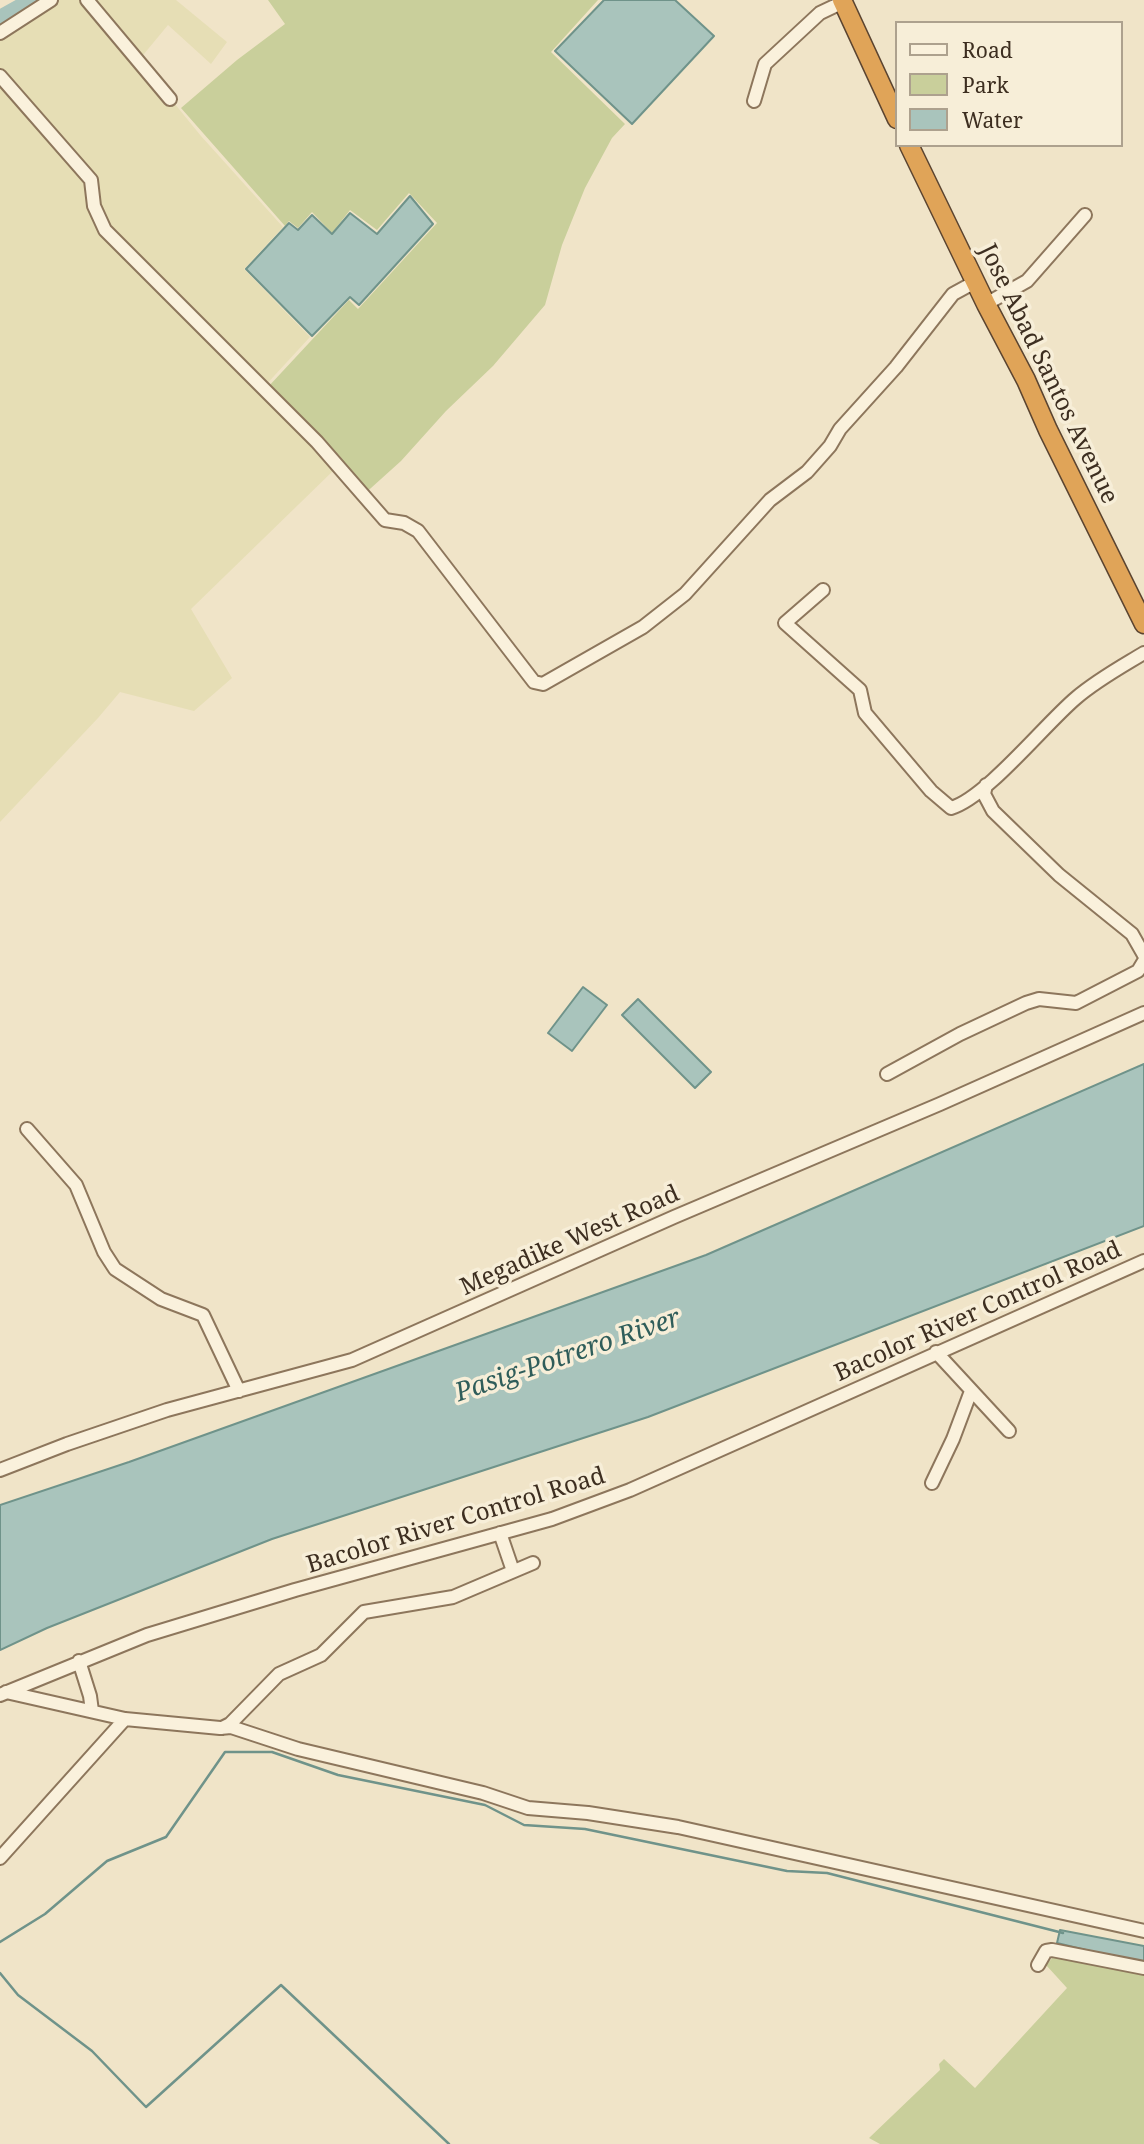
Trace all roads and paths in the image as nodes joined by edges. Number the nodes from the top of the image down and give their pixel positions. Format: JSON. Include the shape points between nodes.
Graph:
{"nodes":[{"id":1,"x":51,"y":0,"type":"edge"},
{"id":2,"x":87,"y":0,"type":"edge"},
{"id":3,"x":842,"y":1,"type":"edge"},
{"id":4,"x":0,"y":33,"type":"edge"},
{"id":5,"x":0,"y":76,"type":"edge"},
{"id":6,"x":170,"y":99,"type":"dead end"},
{"id":7,"x":754,"y":101,"type":"dead end"},
{"id":8,"x":895,"y":115,"type":"edge"},
{"id":9,"x":910,"y":147,"type":"edge"},
{"id":10,"x":1085,"y":215,"type":"dead end"},
{"id":11,"x":975,"y":282,"type":"junction"},
{"id":12,"x":986,"y":304,"type":"junction"},
{"id":13,"x":823,"y":590,"type":"dead end"},
{"id":14,"x":1144,"y":624,"type":"edge"},
{"id":15,"x":1144,"y":653,"type":"edge"},
{"id":16,"x":986,"y":785,"type":"junction"},
{"id":17,"x":1144,"y":954,"type":"edge"},
{"id":18,"x":1144,"y":961,"type":"edge"},
{"id":19,"x":1144,"y":1013,"type":"edge"},
{"id":20,"x":887,"y":1074,"type":"dead end"},
{"id":21,"x":27,"y":1129,"type":"dead end"},
{"id":22,"x":1144,"y":1261,"type":"edge"},
{"id":23,"x":936,"y":1352,"type":"junction"},
{"id":24,"x":239,"y":1391,"type":"junction"},
{"id":25,"x":971,"y":1391,"type":"junction"},
{"id":26,"x":1009,"y":1431,"type":"dead end"},
{"id":27,"x":0,"y":1471,"type":"edge"},
{"id":28,"x":932,"y":1483,"type":"dead end"},
{"id":29,"x":500,"y":1532,"type":"junction"},
{"id":30,"x":533,"y":1563,"type":"dead end"},
{"id":31,"x":513,"y":1572,"type":"junction"},
{"id":32,"x":79,"y":1661,"type":"junction"},
{"id":33,"x":3,"y":1693,"type":"edge"},
{"id":34,"x":92,"y":1711,"type":"junction"},
{"id":35,"x":125,"y":1718,"type":"junction"},
{"id":36,"x":220,"y":1728,"type":"junction"},
{"id":37,"x":0,"y":1858,"type":"edge"},
{"id":38,"x":1144,"y":1931,"type":"edge"},
{"id":39,"x":1038,"y":1965,"type":"dead end"},
{"id":40,"x":1144,"y":1968,"type":"edge"}],
"edges":[{"from":1,"to":4,"type":"street"},
{"from":2,"to":6,"type":"street"},
{"from":3,"to":7,"type":"street","via":[[820,13],[765,64]]},
{"from":3,"to":8,"type":"highway"},
{"from":5,"to":11,"type":"street","via":[[91,180],[94,206],[105,230],[317,442],[385,520],[418,531],[539,684],[643,627],[685,594],[769,500],[807,472],[953,294]]},
{"from":9,"to":11,"type":"highway","name":"Jose Abad Santos Avenue"},
{"from":10,"to":12,"type":"street","via":[[1027,281]]},
{"from":11,"to":12,"type":"highway","name":"Jose Abad Santos Avenue"},
{"from":12,"to":14,"type":"highway","name":"Jose Abad Santos Avenue"},
{"from":13,"to":16,"type":"street","via":[[785,623],[860,690],[865,713],[951,808]]},
{"from":15,"to":16,"type":"street","via":[[1076,698]]},
{"from":16,"to":17,"type":"street","via":[[984,794],[993,811],[1132,934]]},
{"from":18,"to":20,"type":"street","via":[[1138,971],[1076,1003],[1039,999],[1026,1003]]},
{"from":19,"to":24,"type":"street","name":"Megadike West Road","via":[[352,1360]]},
{"from":21,"to":24,"type":"street","via":[[76,1185],[115,1269],[161,1299],[203,1315]]},
{"from":22,"to":23,"type":"street","name":"Bacolor River Control Road"},
{"from":23,"to":25,"type":"street"},
{"from":23,"to":29,"type":"street","name":"Bacolor River Control Road","via":[[630,1490],[552,1519]]},
{"from":24,"to":27,"type":"street","name":"Megadike West Road","via":[[128,1423]]},
{"from":25,"to":26,"type":"street"},
{"from":25,"to":28,"type":"street"},
{"from":29,"to":31,"type":"street"},
{"from":29,"to":32,"type":"street","name":"Bacolor River Control Road","via":[[159,1631]]},
{"from":30,"to":31,"type":"street"},
{"from":31,"to":36,"type":"street","via":[[453,1597],[364,1612],[321,1655],[279,1674],[230,1724]]},
{"from":32,"to":33,"type":"street","name":"Bacolor River Control Road"},
{"from":32,"to":34,"type":"street"},
{"from":33,"to":34,"type":"street"},
{"from":34,"to":35,"type":"street"},
{"from":35,"to":36,"type":"street"},
{"from":35,"to":37,"type":"street"},
{"from":36,"to":38,"type":"street","via":[[238,1729],[298,1749],[528,1808],[678,1827]]},
{"from":39,"to":40,"type":"street","via":[[1046,1951],[1052,1950]]}]}
